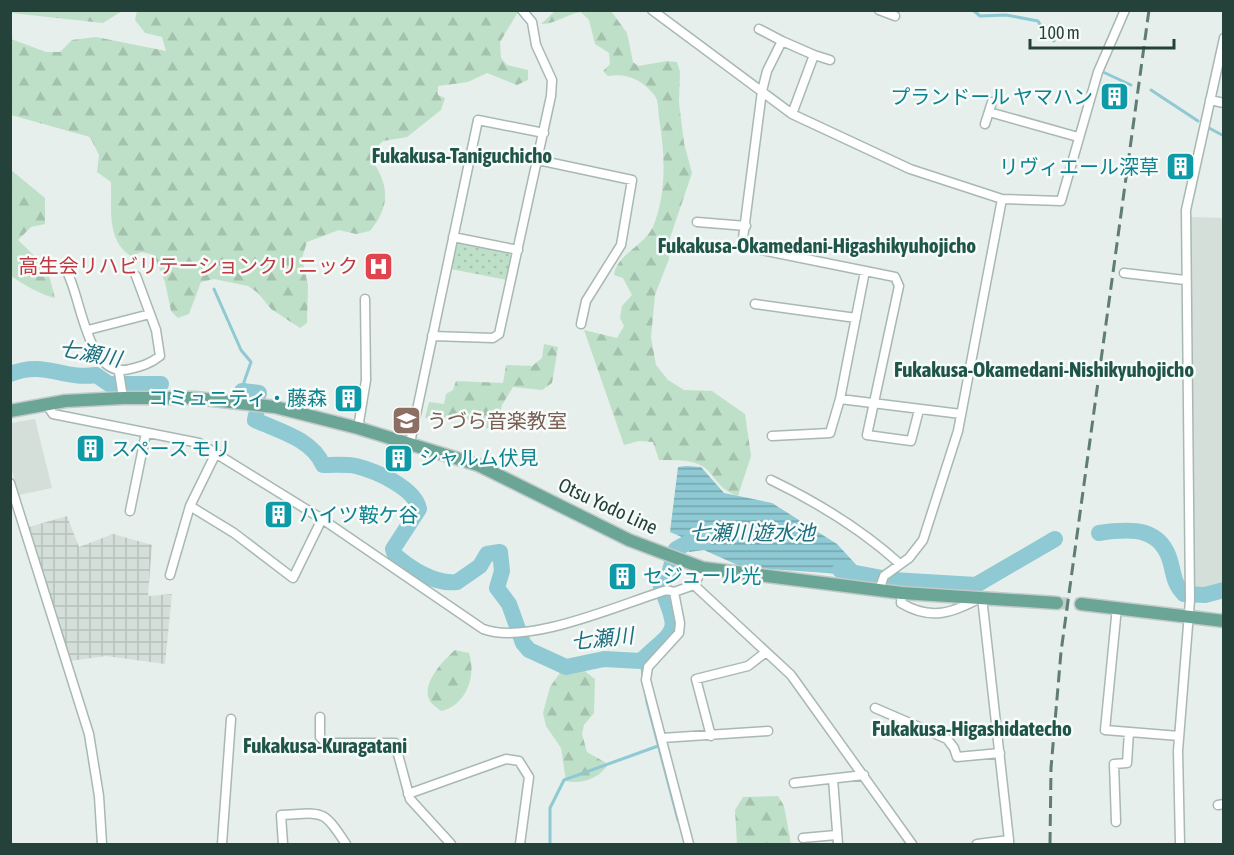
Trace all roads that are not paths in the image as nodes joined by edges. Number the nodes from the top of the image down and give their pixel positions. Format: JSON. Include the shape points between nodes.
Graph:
{"nodes":[{"id":1,"x":522,"y":10,"type":"edge"},
{"id":2,"x":652,"y":10,"type":"edge"},
{"id":3,"x":879,"y":10,"type":"edge"},
{"id":4,"x":1125,"y":10,"type":"edge"},
{"id":5,"x":895,"y":16,"type":"dead end"},
{"id":6,"x":759,"y":29,"type":"dead end"},
{"id":7,"x":1224,"y":38,"type":"edge"},
{"id":8,"x":782,"y":41,"type":"junction"},
{"id":9,"x":814,"y":55,"type":"junction"},
{"id":10,"x":831,"y":60,"type":"dead end"},
{"id":11,"x":762,"y":91,"type":"junction"},
{"id":12,"x":1210,"y":100,"type":"junction"},
{"id":13,"x":992,"y":102,"type":"dead end"},
{"id":14,"x":1224,"y":103,"type":"edge"},
{"id":15,"x":989,"y":112,"type":"junction"},
{"id":16,"x":792,"y":114,"type":"junction"},
{"id":17,"x":985,"y":124,"type":"dead end"},
{"id":18,"x":544,"y":133,"type":"junction"},
{"id":19,"x":1078,"y":137,"type":"junction"},
{"id":20,"x":538,"y":160,"type":"junction"},
{"id":21,"x":1002,"y":199,"type":"junction"},
{"id":22,"x":698,"y":222,"type":"dead end"},
{"id":23,"x":746,"y":226,"type":"junction"},
{"id":24,"x":453,"y":237,"type":"junction"},
{"id":25,"x":518,"y":250,"type":"junction"},
{"id":26,"x":865,"y":271,"type":"junction"},
{"id":27,"x":1124,"y":273,"type":"dead end"},
{"id":28,"x":68,"y":274,"type":"dead end"},
{"id":29,"x":136,"y":276,"type":"dead end"},
{"id":30,"x":1185,"y":280,"type":"junction"},
{"id":31,"x":365,"y":299,"type":"dead end"},
{"id":32,"x":755,"y":304,"type":"dead end"},
{"id":33,"x":150,"y":314,"type":"junction"},
{"id":34,"x":856,"y":318,"type":"junction"},
{"id":35,"x":581,"y":324,"type":"dead end"},
{"id":36,"x":88,"y":330,"type":"junction"},
{"id":37,"x":432,"y":336,"type":"junction"},
{"id":38,"x":119,"y":376,"type":"junction"},
{"id":39,"x":122,"y":394,"type":"junction"},
{"id":40,"x":840,"y":399,"type":"junction"},
{"id":41,"x":46,"y":404,"type":"junction"},
{"id":42,"x":874,"y":405,"type":"junction"},
{"id":43,"x":919,"y":410,"type":"junction"},
{"id":44,"x":10,"y":411,"type":"edge"},
{"id":45,"x":961,"y":414,"type":"junction"},
{"id":46,"x":358,"y":428,"type":"junction"},
{"id":47,"x":146,"y":433,"type":"junction"},
{"id":48,"x":772,"y":436,"type":"dead end"},
{"id":49,"x":410,"y":443,"type":"junction"},
{"id":50,"x":216,"y":453,"type":"junction"},
{"id":51,"x":771,"y":480,"type":"dead end"},
{"id":52,"x":10,"y":483,"type":"edge"},
{"id":53,"x":190,"y":506,"type":"junction"},
{"id":54,"x":130,"y":511,"type":"dead end"},
{"id":55,"x":322,"y":519,"type":"junction"},
{"id":56,"x":900,"y":564,"type":"junction"},
{"id":57,"x":703,"y":568,"type":"junction"},
{"id":58,"x":170,"y":575,"type":"dead end"},
{"id":59,"x":882,"y":583,"type":"junction"},
{"id":60,"x":694,"y":585,"type":"junction"},
{"id":61,"x":667,"y":592,"type":"junction"},
{"id":62,"x":902,"y":592,"type":"junction"},
{"id":63,"x":982,"y":597,"type":"junction"},
{"id":64,"x":1058,"y":603,"type":"tunnel mouth"},
{"id":65,"x":1081,"y":604,"type":"tunnel mouth"},
{"id":66,"x":1118,"y":607,"type":"junction"},
{"id":67,"x":1189,"y":616,"type":"junction"},
{"id":68,"x":1224,"y":621,"type":"edge"},
{"id":69,"x":766,"y":652,"type":"junction"},
{"id":70,"x":875,"y":708,"type":"dead end"},
{"id":71,"x":320,"y":717,"type":"dead end"},
{"id":72,"x":231,"y":719,"type":"dead end"},
{"id":73,"x":768,"y":731,"type":"dead end"},
{"id":74,"x":1129,"y":732,"type":"junction"},
{"id":75,"x":711,"y":735,"type":"junction"},
{"id":76,"x":1179,"y":736,"type":"junction"},
{"id":77,"x":662,"y":738,"type":"junction"},
{"id":78,"x":1000,"y":753,"type":"junction"},
{"id":79,"x":864,"y":776,"type":"junction"},
{"id":80,"x":833,"y":779,"type":"junction"},
{"id":81,"x":794,"y":783,"type":"dead end"},
{"id":82,"x":408,"y":794,"type":"junction"},
{"id":83,"x":1116,"y":822,"type":"dead end"},
{"id":84,"x":803,"y":838,"type":"dead end"},
{"id":85,"x":837,"y":840,"type":"edge"},
{"id":86,"x":1009,"y":842,"type":"edge"},
{"id":87,"x":102,"y":844,"type":"edge"},
{"id":88,"x":222,"y":844,"type":"edge"},
{"id":89,"x":283,"y":844,"type":"edge"},
{"id":90,"x":346,"y":844,"type":"edge"},
{"id":91,"x":451,"y":844,"type":"edge"},
{"id":92,"x":520,"y":844,"type":"edge"},
{"id":93,"x":690,"y":844,"type":"edge"},
{"id":94,"x":912,"y":844,"type":"edge"},
{"id":95,"x":977,"y":844,"type":"edge"},
{"id":96,"x":1180,"y":844,"type":"edge"}],
"edges":[{"from":1,"to":18,"type":"street","via":[[532,22],[536,45],[552,80]]},
{"from":2,"to":11,"type":"street"},
{"from":3,"to":5,"type":"street"},
{"from":4,"to":19,"type":"street","via":[[1099,70]]},
{"from":6,"to":8,"type":"street"},
{"from":7,"to":12,"type":"street"},
{"from":8,"to":9,"type":"street"},
{"from":8,"to":11,"type":"street"},
{"from":9,"to":10,"type":"street"},
{"from":9,"to":16,"type":"street"},
{"from":11,"to":16,"type":"street"},
{"from":11,"to":23,"type":"street"},
{"from":12,"to":14,"type":"street"},
{"from":12,"to":30,"type":"street","via":[[1186,210]]},
{"from":13,"to":15,"type":"street"},
{"from":15,"to":17,"type":"street"},
{"from":15,"to":19,"type":"street"},
{"from":16,"to":21,"type":"street","via":[[910,169]]},
{"from":18,"to":20,"type":"street"},
{"from":18,"to":24,"type":"street","via":[[478,120]]},
{"from":19,"to":21,"type":"street","via":[[1061,201]]},
{"from":20,"to":25,"type":"street"},
{"from":20,"to":35,"type":"street","via":[[632,180],[621,245],[586,301]]},
{"from":21,"to":45,"type":"street"},
{"from":22,"to":23,"type":"street"},
{"from":23,"to":26,"type":"street","via":[[742,246]]},
{"from":24,"to":25,"type":"street"},
{"from":24,"to":37,"type":"street"},
{"from":25,"to":37,"type":"street","via":[[499,334],[494,338]]},
{"from":26,"to":34,"type":"street"},
{"from":26,"to":42,"type":"street","via":[[896,278],[899,286]]},
{"from":27,"to":30,"type":"street"},
{"from":28,"to":36,"type":"street"},
{"from":29,"to":33,"type":"street"},
{"from":30,"to":67,"type":"street"},
{"from":31,"to":46,"type":"street","via":[[366,380]]},
{"from":32,"to":34,"type":"street"},
{"from":33,"to":36,"type":"street"},
{"from":33,"to":38,"type":"street","via":[[160,356]]},
{"from":34,"to":40,"type":"street"},
{"from":36,"to":38,"type":"street","via":[[94,352]]},
{"from":37,"to":49,"type":"street"},
{"from":38,"to":39,"type":"street"},
{"from":39,"to":41,"type":"main road","name":"Otsu Yodo Line"},
{"from":39,"to":46,"type":"main road","name":"Otsu Yodo Line","via":[[275,407]]},
{"from":40,"to":42,"type":"street"},
{"from":40,"to":48,"type":"street","via":[[830,433]]},
{"from":41,"to":44,"type":"main road","name":"Otsu Yodo Line"},
{"from":41,"to":47,"type":"street","via":[[53,414]]},
{"from":42,"to":43,"type":"street"},
{"from":42,"to":43,"type":"street","via":[[867,435],[911,441]]},
{"from":43,"to":45,"type":"street"},
{"from":45,"to":56,"type":"street","via":[[923,540]]},
{"from":46,"to":49,"type":"main road","name":"Otsu Yodo Line"},
{"from":47,"to":50,"type":"street","via":[[179,437]]},
{"from":47,"to":54,"type":"street"},
{"from":49,"to":57,"type":"main road","name":"Otsu Yodo Line","via":[[485,468],[621,536]]},
{"from":50,"to":53,"type":"street"},
{"from":50,"to":55,"type":"street"},
{"from":51,"to":56,"type":"street","via":[[815,501],[867,534]]},
{"from":52,"to":87,"type":"street","via":[[88,734],[99,796]]},
{"from":53,"to":55,"type":"street","via":[[234,533],[293,578]]},
{"from":53,"to":58,"type":"street"},
{"from":55,"to":61,"type":"street","via":[[496,634],[521,634]]},
{"from":56,"to":59,"type":"street"},
{"from":57,"to":59,"type":"main road","name":"Otsu Yodo Line"},
{"from":57,"to":60,"type":"street"},
{"from":59,"to":62,"type":"main road","name":"Otsu Yodo Line"},
{"from":60,"to":61,"type":"street"},
{"from":60,"to":69,"type":"street"},
{"from":61,"to":77,"type":"street","via":[[680,623],[679,633],[648,667],[646,680]]},
{"from":62,"to":63,"type":"main road","name":"Otsu Yodo Line"},
{"from":62,"to":63,"type":"street","via":[[901,603],[922,613],[951,613]]},
{"from":63,"to":64,"type":"main road","name":"Otsu Yodo Line"},
{"from":63,"to":78,"type":"street"},
{"from":65,"to":66,"type":"main road"},
{"from":66,"to":67,"type":"main road"},
{"from":66,"to":74,"type":"street","via":[[1106,730]]},
{"from":67,"to":68,"type":"main road"},
{"from":67,"to":76,"type":"street"},
{"from":69,"to":75,"type":"street","via":[[748,666],[696,680]]},
{"from":69,"to":79,"type":"street","via":[[791,675]]},
{"from":70,"to":78,"type":"street","via":[[947,739],[957,757]]},
{"from":71,"to":82,"type":"street","via":[[320,737],[326,743],[394,743]]},
{"from":72,"to":88,"type":"street"},
{"from":73,"to":75,"type":"street"},
{"from":74,"to":76,"type":"street"},
{"from":74,"to":83,"type":"street","via":[[1127,763],[1114,764]]},
{"from":75,"to":77,"type":"street"},
{"from":76,"to":96,"type":"street"},
{"from":77,"to":93,"type":"street","via":[[669,784]]},
{"from":78,"to":86,"type":"street"},
{"from":79,"to":80,"type":"street"},
{"from":79,"to":94,"type":"street"},
{"from":80,"to":81,"type":"street"},
{"from":80,"to":85,"type":"street"},
{"from":82,"to":91,"type":"street"},
{"from":82,"to":92,"type":"street","via":[[506,759],[519,761],[529,777]]},
{"from":84,"to":85,"type":"street"},
{"from":86,"to":95,"type":"street"},
{"from":89,"to":90,"type":"street","via":[[281,815],[319,813],[328,818]]}]}
